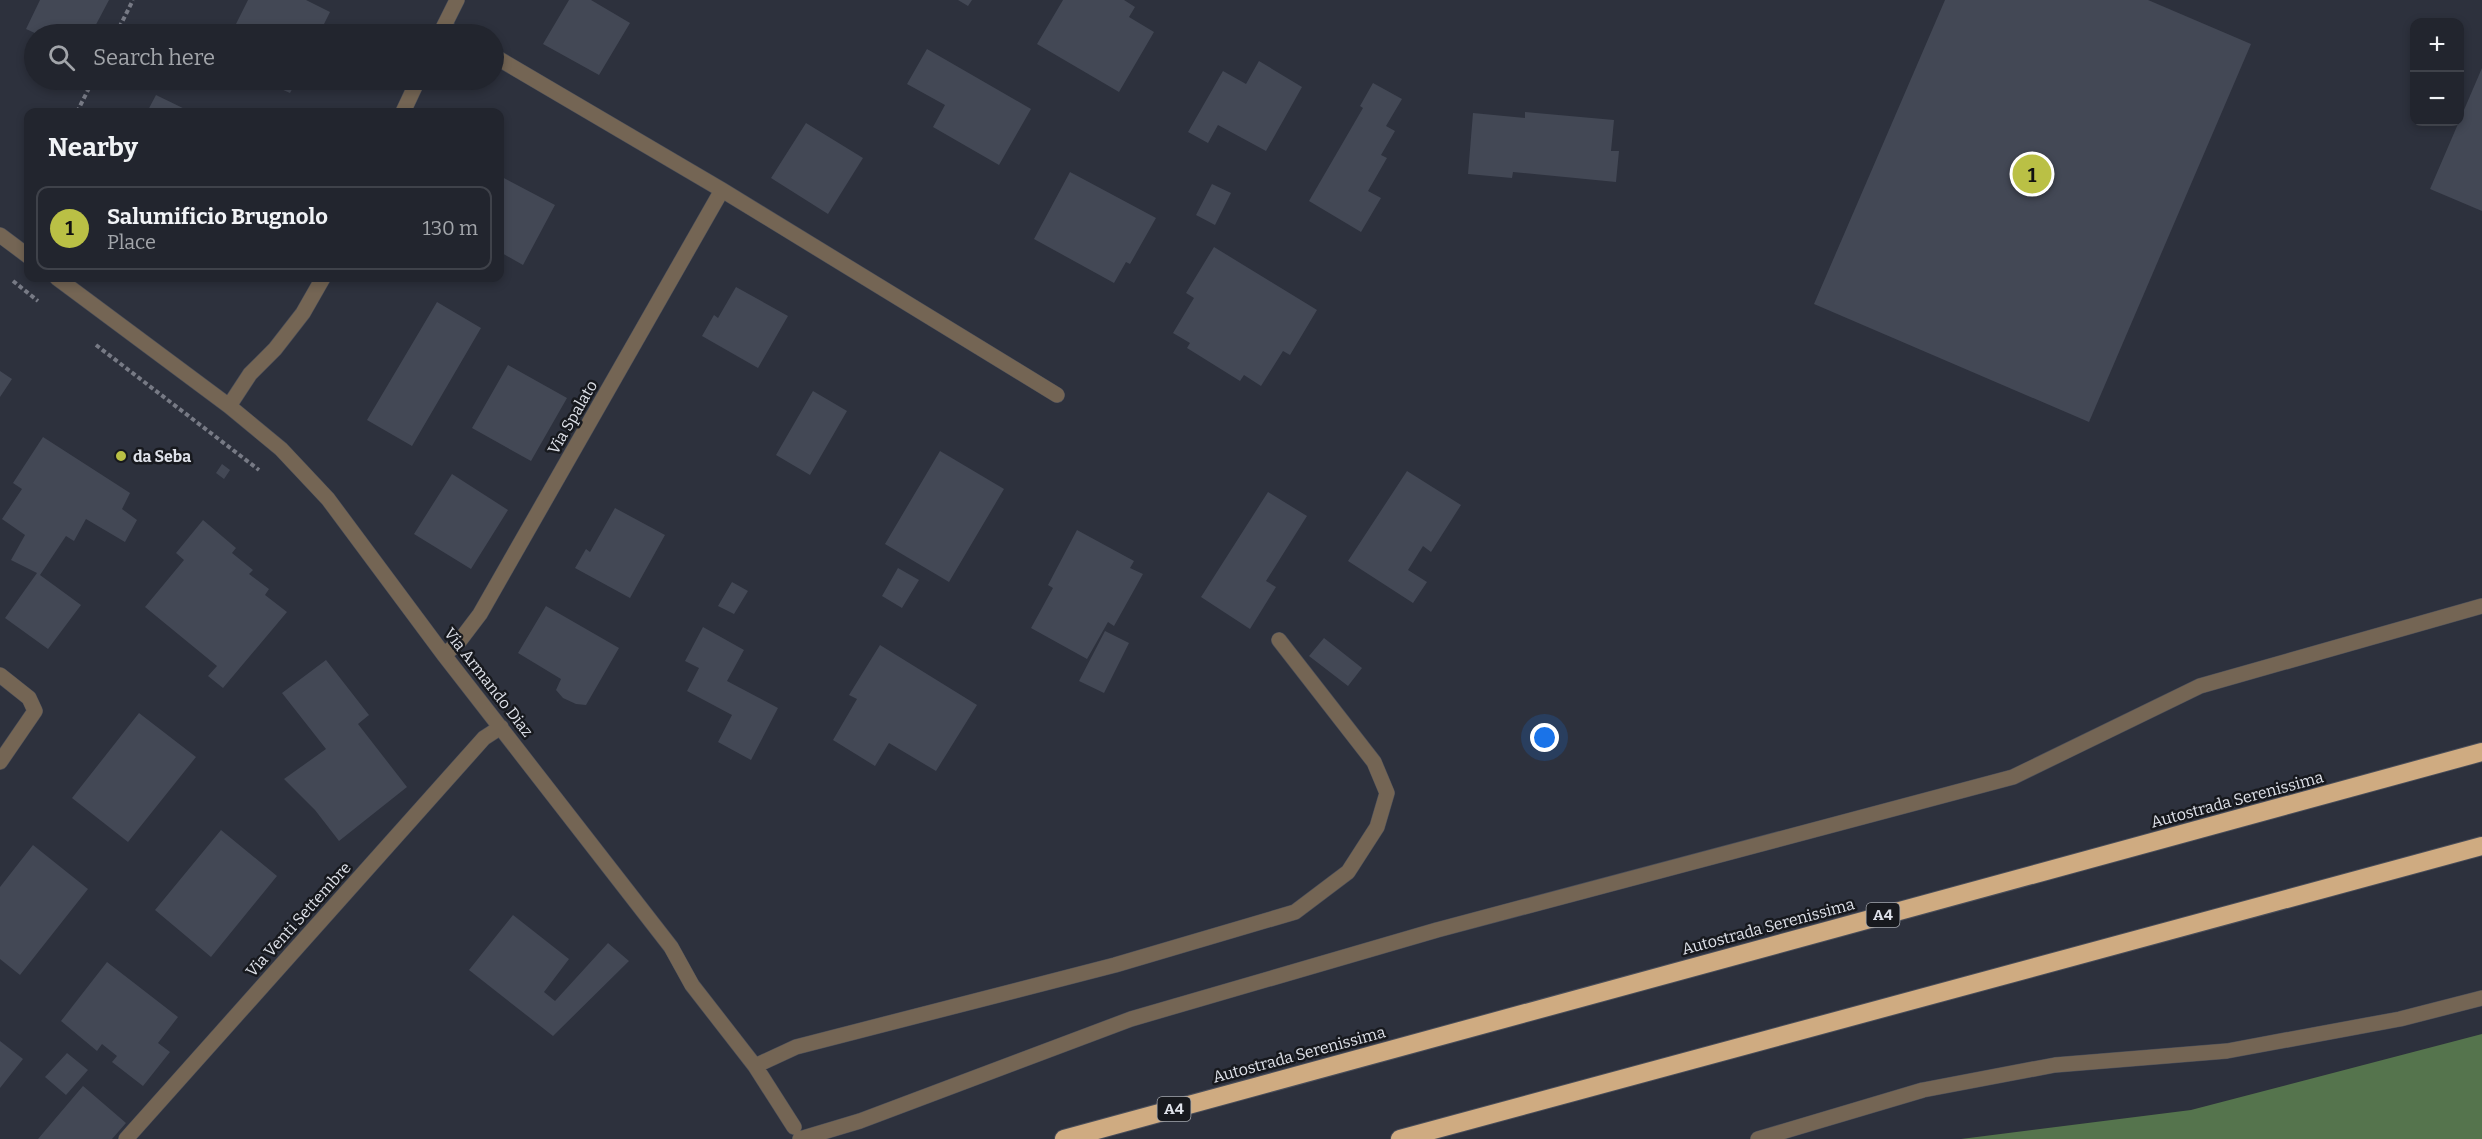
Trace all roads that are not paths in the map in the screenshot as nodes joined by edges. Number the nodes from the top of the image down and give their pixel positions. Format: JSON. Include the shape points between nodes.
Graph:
{"nodes":[{"id":1,"x":457,"y":0,"type":"edge"},
{"id":2,"x":450,"y":24,"type":"edge"},
{"id":3,"x":504,"y":62,"type":"edge"},
{"id":4,"x":413,"y":90,"type":"edge"},
{"id":5,"x":405,"y":108,"type":"edge"},
{"id":6,"x":722,"y":190,"type":"junction"},
{"id":7,"x":0,"y":235,"type":"edge"},
{"id":8,"x":24,"y":253,"type":"edge"},
{"id":9,"x":62,"y":282,"type":"edge"},
{"id":10,"x":320,"y":282,"type":"edge"},
{"id":11,"x":1057,"y":395,"type":"dead end"},
{"id":12,"x":229,"y":406,"type":"junction"},
{"id":13,"x":2482,"y":606,"type":"edge"},
{"id":14,"x":1279,"y":640,"type":"dead end"},
{"id":15,"x":444,"y":655,"type":"junction"},
{"id":16,"x":0,"y":675,"type":"edge"},
{"id":17,"x":501,"y":727,"type":"junction"},
{"id":18,"x":2482,"y":752,"type":"edge"},
{"id":19,"x":0,"y":762,"type":"edge"},
{"id":20,"x":2482,"y":846,"type":"edge"},
{"id":21,"x":2482,"y":998,"type":"edge"},
{"id":22,"x":755,"y":1066,"type":"junction"},
{"id":23,"x":797,"y":1133,"type":"edge"},
{"id":24,"x":126,"y":1139,"type":"edge"},
{"id":25,"x":1064,"y":1139,"type":"edge"},
{"id":26,"x":1400,"y":1139,"type":"edge"},
{"id":27,"x":1758,"y":1139,"type":"edge"}],
"edges":[{"from":1,"to":2,"type":"street"},
{"from":3,"to":6,"type":"street"},
{"from":4,"to":5,"type":"street"},
{"from":6,"to":11,"type":"street"},
{"from":6,"to":15,"type":"street","name":"Via Spalato","via":[[480,614]]},
{"from":7,"to":8,"type":"street"},
{"from":9,"to":12,"type":"street","name":"Via Armando Diaz"},
{"from":10,"to":12,"type":"street","via":[[303,313],[275,350],[250,374]]},
{"from":12,"to":15,"type":"street","name":"Via Armando Diaz","via":[[281,449],[328,499]]},
{"from":13,"to":23,"type":"street","via":[[2200,686],[2013,777],[1437,930],[1131,1019],[860,1121]]},
{"from":14,"to":22,"type":"street","via":[[1374,762],[1387,793],[1377,827],[1348,872],[1295,912],[1115,965],[796,1047]]},
{"from":15,"to":17,"type":"street","name":"Via Armando Diaz"},
{"from":16,"to":19,"type":"street","via":[[29,698],[35,711]]},
{"from":17,"to":22,"type":"street","name":"Via Armando Diaz","via":[[671,947],[692,985]]},
{"from":17,"to":24,"type":"street","name":"Via Venti Settembre","via":[[484,738]]},
{"from":18,"to":25,"type":"highway","name":"Autostrada Serenissima","number":"A4"},
{"from":20,"to":26,"type":"highway"},
{"from":21,"to":27,"type":"street","via":[[2400,1019],[2227,1051],[2055,1065],[1945,1086]]},
{"from":22,"to":23,"type":"street","name":"Via Armando Diaz"}]}
